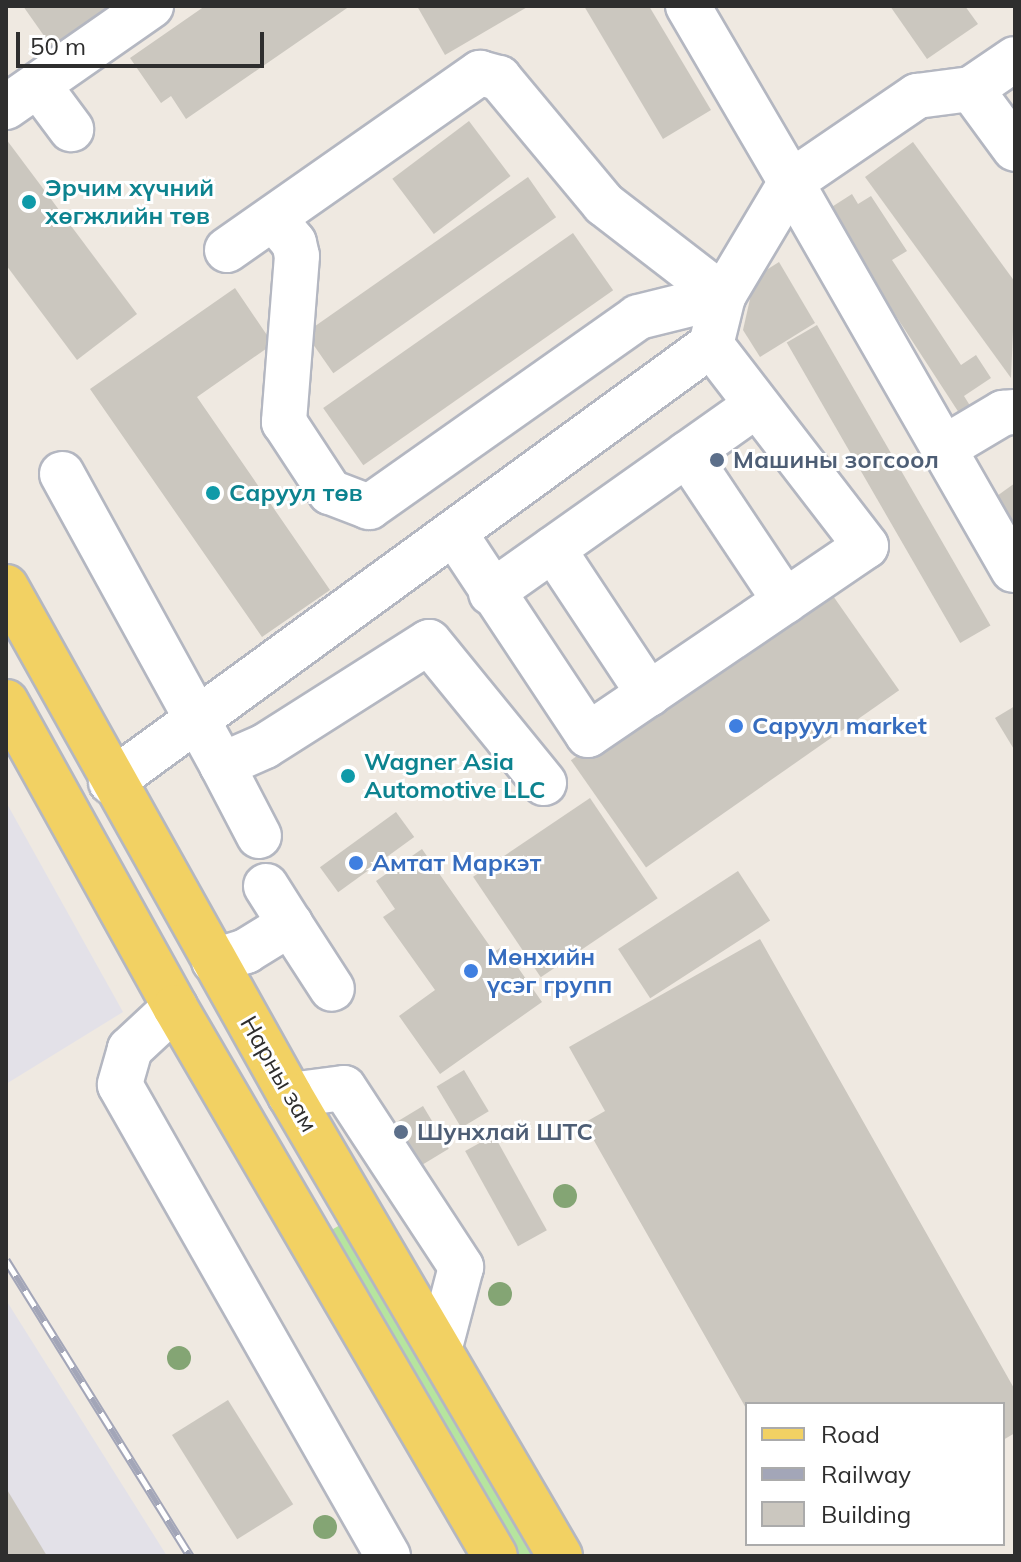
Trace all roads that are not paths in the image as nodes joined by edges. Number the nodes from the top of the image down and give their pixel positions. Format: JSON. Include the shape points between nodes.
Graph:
{"nodes":[{"id":1,"x":151,"y":6,"type":"edge"},
{"id":2,"x":688,"y":6,"type":"edge"},
{"id":3,"x":1015,"y":59,"type":"edge"},
{"id":4,"x":971,"y":89,"type":"junction"},
{"id":5,"x":22,"y":96,"type":"edge"},
{"id":6,"x":71,"y":129,"type":"dead end"},
{"id":7,"x":1015,"y":149,"type":"edge"},
{"id":8,"x":791,"y":182,"type":"junction"},
{"id":9,"x":274,"y":219,"type":"junction"},
{"id":10,"x":227,"y":250,"type":"dead end"},
{"id":11,"x":723,"y":296,"type":"junction"},
{"id":12,"x":711,"y":345,"type":"junction"},
{"id":13,"x":755,"y":406,"type":"junction"},
{"id":14,"x":1015,"y":412,"type":"edge"},
{"id":15,"x":944,"y":448,"type":"junction"},
{"id":16,"x":687,"y":454,"type":"junction"},
{"id":17,"x":62,"y":474,"type":"dead end"},
{"id":18,"x":455,"y":534,"type":"junction"},
{"id":19,"x":553,"y":549,"type":"junction"},
{"id":20,"x":1013,"y":570,"type":"dead end"},
{"id":21,"x":6,"y":587,"type":"edge"},
{"id":22,"x":491,"y":593,"type":"junction"},
{"id":23,"x":785,"y":601,"type":"junction"},
{"id":24,"x":649,"y":694,"type":"junction"},
{"id":25,"x":6,"y":702,"type":"edge"},
{"id":26,"x":194,"y":719,"type":"junction"},
{"id":27,"x":222,"y":765,"type":"junction"},
{"id":28,"x":111,"y":782,"type":"junction"},
{"id":29,"x":544,"y":783,"type":"dead end"},
{"id":30,"x":259,"y":836,"type":"dead end"},
{"id":31,"x":266,"y":886,"type":"dead end"},
{"id":32,"x":290,"y":924,"type":"junction"},
{"id":33,"x":214,"y":961,"type":"junction"},
{"id":34,"x":332,"y":989,"type":"dead end"},
{"id":35,"x":175,"y":1007,"type":"junction"},
{"id":36,"x":290,"y":1095,"type":"junction"},
{"id":37,"x":231,"y":1103,"type":"junction"},
{"id":38,"x":337,"y":1174,"type":"junction"},
{"id":39,"x":440,"y":1347,"type":"junction"},
{"id":40,"x":388,"y":1556,"type":"edge"},
{"id":41,"x":495,"y":1556,"type":"edge"},
{"id":42,"x":560,"y":1556,"type":"edge"}],
"edges":[{"from":1,"to":5,"type":"street"},
{"from":2,"to":8,"type":"street"},
{"from":3,"to":4,"type":"street"},
{"from":4,"to":7,"type":"street"},
{"from":4,"to":8,"type":"street","via":[[917,96]]},
{"from":5,"to":6,"type":"street"},
{"from":8,"to":11,"type":"street"},
{"from":8,"to":15,"type":"street"},
{"from":9,"to":10,"type":"street"},
{"from":9,"to":11,"type":"street","via":[[480,73],[499,78],[604,204]]},
{"from":9,"to":11,"type":"street","via":[[294,243],[297,256],[284,422],[330,492],[369,507],[638,317]]},
{"from":11,"to":12,"type":"street"},
{"from":12,"to":13,"type":"street"},
{"from":12,"to":18,"type":"street"},
{"from":13,"to":16,"type":"street"},
{"from":13,"to":23,"type":"street","via":[[866,546]]},
{"from":14,"to":15,"type":"street","via":[[1003,413]]},
{"from":15,"to":20,"type":"street"},
{"from":16,"to":19,"type":"street"},
{"from":16,"to":23,"type":"street"},
{"from":17,"to":26,"type":"street"},
{"from":18,"to":22,"type":"street"},
{"from":18,"to":26,"type":"street"},
{"from":19,"to":22,"type":"street"},
{"from":19,"to":24,"type":"street"},
{"from":21,"to":28,"type":"main road","name":"Нарны зам"},
{"from":22,"to":24,"type":"street","via":[[588,735]]},
{"from":23,"to":24,"type":"street"},
{"from":25,"to":35,"type":"main road"},
{"from":26,"to":27,"type":"street"},
{"from":26,"to":28,"type":"street"},
{"from":27,"to":29,"type":"street","via":[[265,746],[429,642]]},
{"from":27,"to":30,"type":"street"},
{"from":28,"to":33,"type":"main road","name":"Нарны зам"},
{"from":31,"to":32,"type":"street"},
{"from":32,"to":33,"type":"street","via":[[246,951]]},
{"from":32,"to":34,"type":"street"},
{"from":33,"to":36,"type":"main road","name":"Нарны зам"},
{"from":35,"to":37,"type":"main road"},
{"from":35,"to":40,"type":"street","via":[[130,1049],[120,1085]]},
{"from":36,"to":38,"type":"main road","name":"Нарны зам"},
{"from":36,"to":39,"type":"street","via":[[344,1088],[461,1267]]},
{"from":37,"to":38,"type":"main road","via":[[281,1149],[319,1211],[332,1215],[341,1209]]},
{"from":37,"to":41,"type":"main road"},
{"from":38,"to":39,"type":"main road","name":"Нарны зам"},
{"from":39,"to":42,"type":"main road","name":"Нарны зам"}]}
